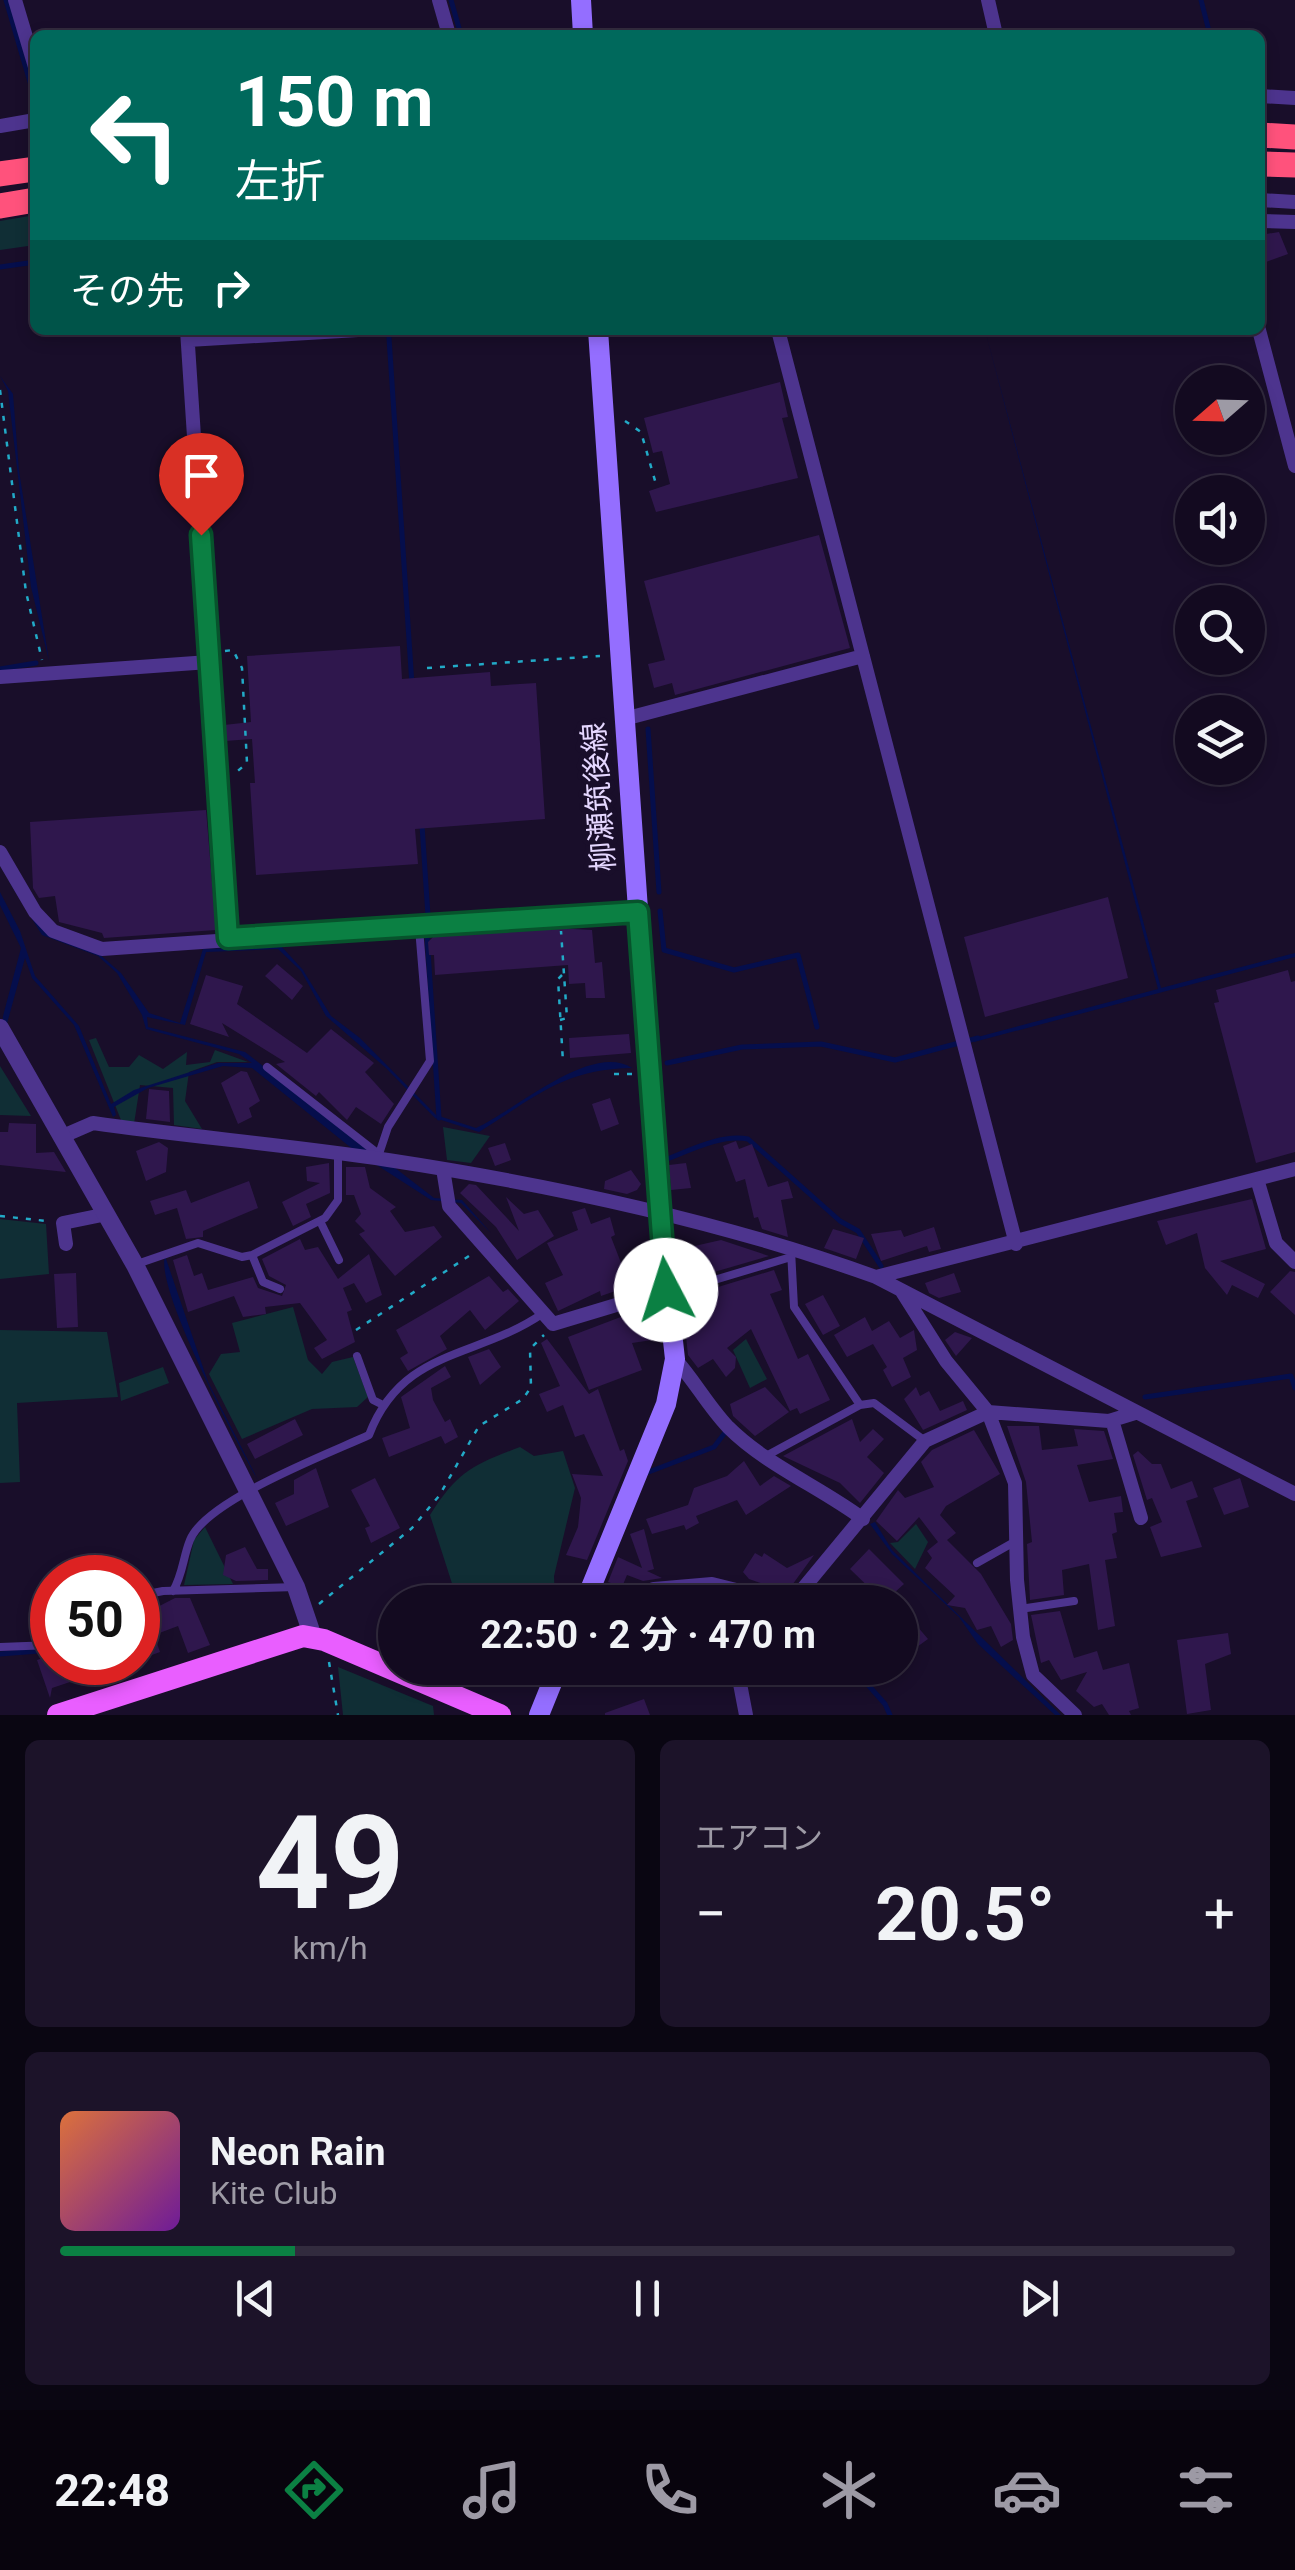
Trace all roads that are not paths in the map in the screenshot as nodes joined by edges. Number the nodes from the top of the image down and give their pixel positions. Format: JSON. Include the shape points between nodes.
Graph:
{"nodes":[{"id":1,"x":16,"y":0,"type":"edge"},
{"id":2,"x":439,"y":0,"type":"edge"},
{"id":3,"x":581,"y":0,"type":"edge"},
{"id":4,"x":988,"y":0,"type":"edge"},
{"id":5,"x":448,"y":30,"type":"edge"},
{"id":6,"x":583,"y":30,"type":"edge"},
{"id":7,"x":995,"y":30,"type":"edge"},
{"id":8,"x":30,"y":49,"type":"edge"},
{"id":9,"x":1265,"y":96,"type":"edge"},
{"id":10,"x":1295,"y":98,"type":"edge"},
{"id":11,"x":30,"y":121,"type":"edge"},
{"id":12,"x":0,"y":126,"type":"edge"},
{"id":13,"x":1265,"y":135,"type":"edge"},
{"id":14,"x":1295,"y":137,"type":"edge"},
{"id":15,"x":1265,"y":164,"type":"edge"},
{"id":16,"x":1295,"y":165,"type":"edge"},
{"id":17,"x":30,"y":170,"type":"edge"},
{"id":18,"x":0,"y":174,"type":"edge"},
{"id":19,"x":1265,"y":200,"type":"edge"},
{"id":20,"x":30,"y":201,"type":"edge"},
{"id":21,"x":1295,"y":202,"type":"edge"},
{"id":22,"x":0,"y":206,"type":"edge"},
{"id":23,"x":1265,"y":221,"type":"edge"},
{"id":24,"x":1295,"y":222,"type":"edge"},
{"id":25,"x":188,"y":335,"type":"edge"},
{"id":26,"x":598,"y":335,"type":"edge"},
{"id":27,"x":779,"y":335,"type":"edge"},
{"id":28,"x":1260,"y":335,"type":"edge"},
{"id":29,"x":1295,"y":466,"type":"edge"},
{"id":30,"x":209,"y":656,"type":"junction"},
{"id":31,"x":863,"y":656,"type":"junction"},
{"id":32,"x":0,"y":677,"type":"edge"},
{"id":33,"x":624,"y":719,"type":"junction"},
{"id":34,"x":0,"y":852,"type":"edge"},
{"id":35,"x":5,"y":875,"type":"edge"},
{"id":36,"x":638,"y":912,"type":"junction"},
{"id":37,"x":419,"y":926,"type":"junction"},
{"id":38,"x":228,"y":938,"type":"junction"},
{"id":39,"x":0,"y":1028,"type":"edge"},
{"id":40,"x":266,"y":1066,"type":"dead end"},
{"id":41,"x":63,"y":1136,"type":"junction"},
{"id":42,"x":338,"y":1154,"type":"junction"},
{"id":43,"x":383,"y":1157,"type":"junction"},
{"id":44,"x":444,"y":1169,"type":"junction"},
{"id":45,"x":1295,"y":1169,"type":"edge"},
{"id":46,"x":1257,"y":1179,"type":"junction"},
{"id":47,"x":106,"y":1214,"type":"junction"},
{"id":48,"x":659,"y":1214,"type":"junction"},
{"id":49,"x":320,"y":1220,"type":"junction"},
{"id":50,"x":66,"y":1244,"type":"dead end"},
{"id":51,"x":1016,"y":1244,"type":"junction"},
{"id":52,"x":791,"y":1252,"type":"junction"},
{"id":53,"x":252,"y":1255,"type":"junction"},
{"id":54,"x":339,"y":1260,"type":"dead end"},
{"id":55,"x":1295,"y":1262,"type":"edge"},
{"id":56,"x":135,"y":1265,"type":"junction"},
{"id":57,"x":876,"y":1278,"type":"junction"},
{"id":58,"x":280,"y":1289,"type":"dead end"},
{"id":59,"x":901,"y":1290,"type":"junction"},
{"id":60,"x":666,"y":1292,"type":"junction"},
{"id":61,"x":547,"y":1319,"type":"junction"},
{"id":62,"x":356,"y":1356,"type":"dead end"},
{"id":63,"x":674,"y":1359,"type":"junction"},
{"id":64,"x":380,"y":1404,"type":"junction"},
{"id":65,"x":860,"y":1406,"type":"junction"},
{"id":66,"x":988,"y":1412,"type":"junction"},
{"id":67,"x":1135,"y":1412,"type":"junction"},
{"id":68,"x":1112,"y":1420,"type":"junction"},
{"id":69,"x":925,"y":1442,"type":"junction"},
{"id":70,"x":766,"y":1456,"type":"junction"},
{"id":71,"x":246,"y":1492,"type":"junction"},
{"id":72,"x":1295,"y":1494,"type":"edge"},
{"id":73,"x":1141,"y":1518,"type":"dead end"},
{"id":74,"x":864,"y":1519,"type":"junction"},
{"id":75,"x":1019,"y":1540,"type":"junction"},
{"id":76,"x":976,"y":1563,"type":"dead end"},
{"id":77,"x":723,"y":1584,"type":"joint"},
{"id":78,"x":592,"y":1585,"type":"edge"},
{"id":79,"x":709,"y":1585,"type":"edge"},
{"id":80,"x":726,"y":1585,"type":"edge"},
{"id":81,"x":807,"y":1585,"type":"edge"},
{"id":82,"x":296,"y":1587,"type":"junction"},
{"id":83,"x":173,"y":1591,"type":"junction"},
{"id":84,"x":160,"y":1593,"type":"edge"},
{"id":85,"x":1074,"y":1601,"type":"dead end"},
{"id":86,"x":1020,"y":1609,"type":"junction"},
{"id":87,"x":314,"y":1637,"type":"junction"},
{"id":88,"x":30,"y":1645,"type":"edge"},
{"id":89,"x":0,"y":1646,"type":"edge"},
{"id":90,"x":551,"y":1685,"type":"edge"},
{"id":91,"x":740,"y":1685,"type":"edge"},
{"id":92,"x":58,"y":1715,"type":"edge"},
{"id":93,"x":500,"y":1715,"type":"edge"},
{"id":94,"x":540,"y":1715,"type":"edge"},
{"id":95,"x":746,"y":1715,"type":"edge"},
{"id":96,"x":1075,"y":1715,"type":"edge"}],
"edges":[{"from":1,"to":8,"type":"street"},
{"from":2,"to":5,"type":"street"},
{"from":3,"to":6,"type":"main road"},
{"from":4,"to":7,"type":"street"},
{"from":9,"to":10,"type":"street"},
{"from":11,"to":12,"type":"street"},
{"from":13,"to":14,"type":"highway"},
{"from":15,"to":16,"type":"highway"},
{"from":17,"to":18,"type":"highway"},
{"from":19,"to":21,"type":"street"},
{"from":20,"to":22,"type":"highway"},
{"from":23,"to":24,"type":"street"},
{"from":25,"to":30,"type":"street"},
{"from":26,"to":33,"type":"main road","name":"柳瀬筑後線"},
{"from":27,"to":31,"type":"street"},
{"from":28,"to":29,"type":"street"},
{"from":30,"to":32,"type":"street"},
{"from":30,"to":38,"type":"street"},
{"from":31,"to":33,"type":"street"},
{"from":31,"to":51,"type":"street"},
{"from":33,"to":36,"type":"main road","name":"柳瀬筑後線"},
{"from":34,"to":35,"type":"street"},
{"from":35,"to":38,"type":"street","via":[[53,931],[102,948]]},
{"from":36,"to":37,"type":"street"},
{"from":36,"to":48,"type":"main road","name":"柳瀬筑後線"},
{"from":37,"to":38,"type":"street"},
{"from":37,"to":43,"type":"lane","via":[[430,1062],[388,1127]]},
{"from":39,"to":41,"type":"street"},
{"from":40,"to":43,"type":"lane"},
{"from":41,"to":42,"type":"street","via":[[93,1123]]},
{"from":41,"to":47,"type":"street"},
{"from":42,"to":43,"type":"street"},
{"from":42,"to":49,"type":"lane","via":[[338,1200]]},
{"from":43,"to":44,"type":"street"},
{"from":44,"to":48,"type":"street"},
{"from":44,"to":61,"type":"street","via":[[449,1206]]},
{"from":45,"to":46,"type":"street"},
{"from":46,"to":51,"type":"street"},
{"from":46,"to":55,"type":"street","via":[[1276,1243]]},
{"from":47,"to":50,"type":"street","via":[[63,1223]]},
{"from":47,"to":56,"type":"street"},
{"from":48,"to":52,"type":"street"},
{"from":48,"to":60,"type":"main road","name":"柳瀬筑後線"},
{"from":49,"to":53,"type":"lane"},
{"from":49,"to":54,"type":"lane"},
{"from":51,"to":57,"type":"street"},
{"from":52,"to":57,"type":"street"},
{"from":52,"to":60,"type":"lane"},
{"from":52,"to":65,"type":"lane","via":[[794,1307]]},
{"from":53,"to":56,"type":"lane","via":[[198,1243]]},
{"from":53,"to":58,"type":"lane","via":[[263,1282]]},
{"from":56,"to":71,"type":"street"},
{"from":57,"to":59,"type":"street"},
{"from":59,"to":66,"type":"street","via":[[946,1362]]},
{"from":59,"to":67,"type":"street"},
{"from":60,"to":61,"type":"street"},
{"from":60,"to":63,"type":"main road","name":"柳瀬筑後線"},
{"from":61,"to":64,"type":"lane","via":[[461,1348],[410,1374]]},
{"from":62,"to":64,"type":"lane"},
{"from":63,"to":70,"type":"street","via":[[728,1427]]},
{"from":63,"to":78,"type":"main road","name":"柳瀬筑後線","via":[[666,1404]]},
{"from":64,"to":71,"type":"lane","via":[[369,1435]]},
{"from":65,"to":69,"type":"lane","via":[[874,1403]]},
{"from":65,"to":70,"type":"lane"},
{"from":66,"to":68,"type":"street"},
{"from":66,"to":69,"type":"street"},
{"from":66,"to":75,"type":"street","via":[[1015,1483]]},
{"from":67,"to":68,"type":"street"},
{"from":67,"to":72,"type":"street"},
{"from":68,"to":73,"type":"street"},
{"from":69,"to":74,"type":"street"},
{"from":70,"to":74,"type":"street"},
{"from":71,"to":82,"type":"street"},
{"from":71,"to":83,"type":"lane","via":[[198,1528]]},
{"from":74,"to":81,"type":"street"},
{"from":75,"to":76,"type":"lane"},
{"from":75,"to":86,"type":"street"},
{"from":77,"to":79,"type":"street"},
{"from":77,"to":80,"type":"street"},
{"from":82,"to":83,"type":"lane"},
{"from":82,"to":87,"type":"street"},
{"from":83,"to":84,"type":"lane"},
{"from":85,"to":86,"type":"lane"},
{"from":86,"to":96,"type":"street","via":[[1033,1674]]},
{"from":87,"to":92,"type":"main road","via":[[253,1648]]},
{"from":87,"to":93,"type":"main road"},
{"from":88,"to":89,"type":"lane"},
{"from":90,"to":94,"type":"main road"},
{"from":91,"to":95,"type":"street"}]}
